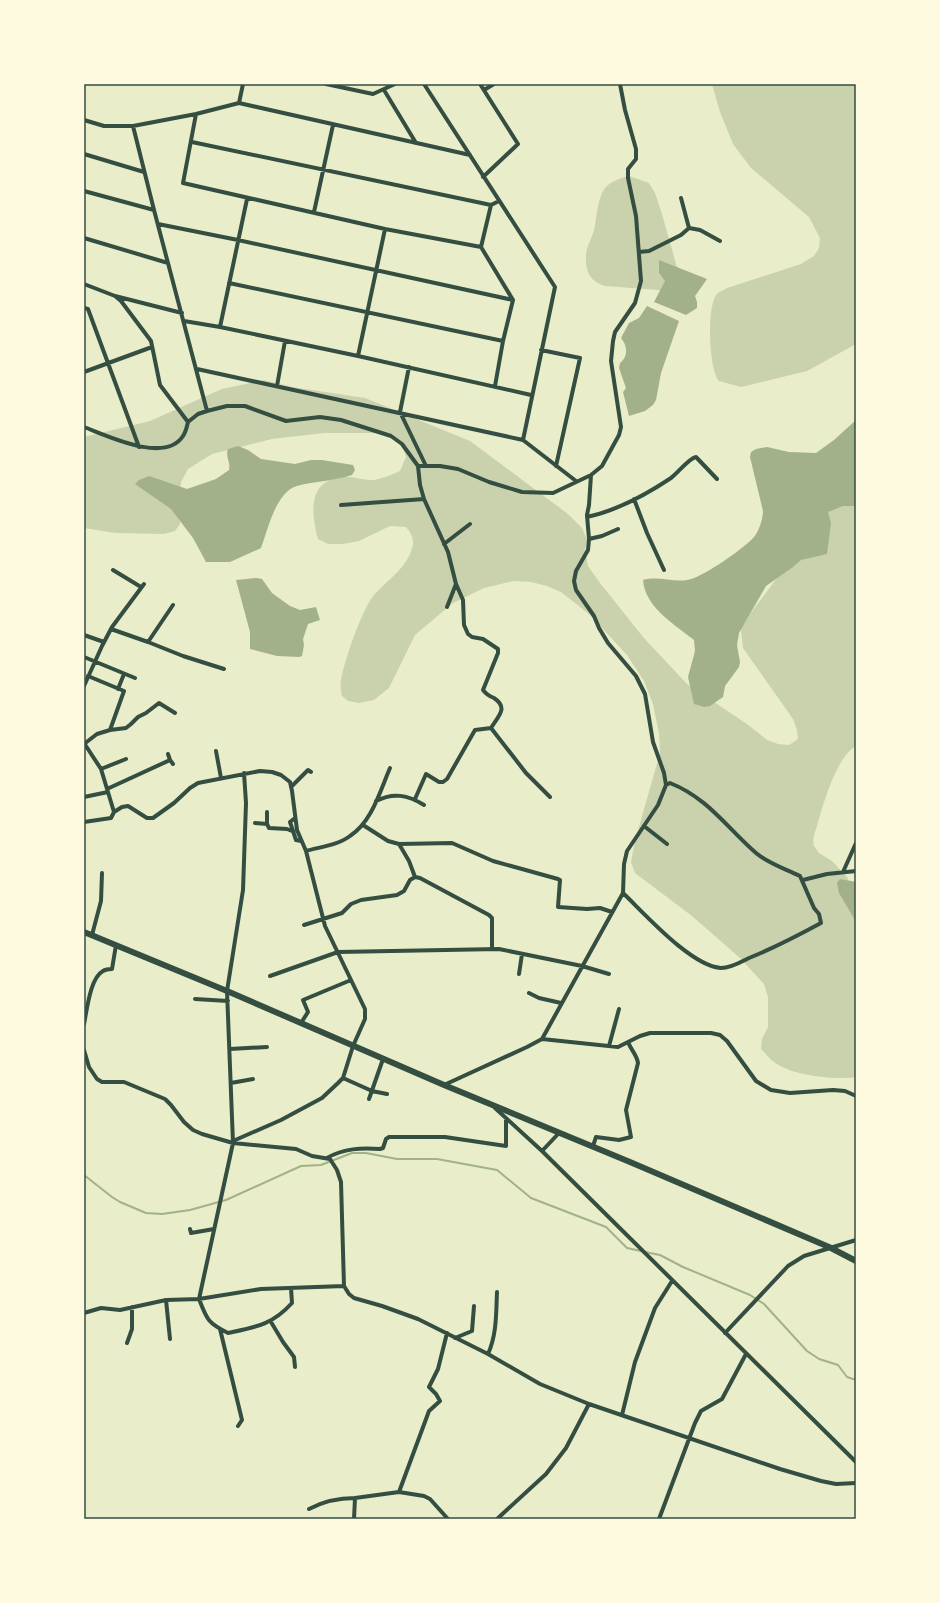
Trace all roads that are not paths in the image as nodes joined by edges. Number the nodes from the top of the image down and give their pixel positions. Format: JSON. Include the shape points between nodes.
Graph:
{"nodes":[{"id":1,"x":243,"y":84,"type":"edge"},
{"id":2,"x":326,"y":84,"type":"edge"},
{"id":3,"x":395,"y":84,"type":"edge"},
{"id":4,"x":424,"y":84,"type":"edge"},
{"id":5,"x":480,"y":84,"type":"edge"},
{"id":6,"x":494,"y":84,"type":"edge"},
{"id":7,"x":620,"y":84,"type":"edge"},
{"id":8,"x":384,"y":90,"type":"junction"},
{"id":9,"x":484,"y":90,"type":"junction"},
{"id":10,"x":239,"y":103,"type":"junction"},
{"id":11,"x":196,"y":114,"type":"junction"},
{"id":12,"x":84,"y":120,"type":"edge"},
{"id":13,"x":333,"y":125,"type":"junction"},
{"id":14,"x":133,"y":126,"type":"junction"},
{"id":15,"x":192,"y":142,"type":"junction"},
{"id":16,"x":416,"y":143,"type":"junction"},
{"id":17,"x":84,"y":154,"type":"edge"},
{"id":18,"x":470,"y":155,"type":"junction"},
{"id":19,"x":323,"y":169,"type":"junction"},
{"id":20,"x":144,"y":172,"type":"junction"},
{"id":21,"x":483,"y":177,"type":"junction"},
{"id":22,"x":84,"y":191,"type":"edge"},
{"id":23,"x":680,"y":198,"type":"dead end"},
{"id":24,"x":247,"y":199,"type":"junction"},
{"id":25,"x":498,"y":201,"type":"junction"},
{"id":26,"x":491,"y":205,"type":"junction"},
{"id":27,"x":154,"y":210,"type":"junction"},
{"id":28,"x":314,"y":212,"type":"junction"},
{"id":29,"x":158,"y":224,"type":"junction"},
{"id":30,"x":385,"y":228,"type":"junction"},
{"id":31,"x":689,"y":228,"type":"junction"},
{"id":32,"x":84,"y":238,"type":"edge"},
{"id":33,"x":238,"y":240,"type":"junction"},
{"id":34,"x":720,"y":241,"type":"dead end"},
{"id":35,"x":481,"y":247,"type":"junction"},
{"id":36,"x":640,"y":252,"type":"junction"},
{"id":37,"x":168,"y":263,"type":"junction"},
{"id":38,"x":376,"y":270,"type":"junction"},
{"id":39,"x":229,"y":283,"type":"junction"},
{"id":40,"x":84,"y":284,"type":"edge"},
{"id":41,"x":115,"y":296,"type":"junction"},
{"id":42,"x":513,"y":300,"type":"junction"},
{"id":43,"x":84,"y":308,"type":"edge"},
{"id":44,"x":182,"y":313,"type":"junction"},
{"id":45,"x":367,"y":313,"type":"junction"},
{"id":46,"x":184,"y":321,"type":"junction"},
{"id":47,"x":220,"y":327,"type":"junction"},
{"id":48,"x":285,"y":341,"type":"junction"},
{"id":49,"x":503,"y":341,"type":"junction"},
{"id":50,"x":152,"y":347,"type":"junction"},
{"id":51,"x":541,"y":350,"type":"junction"},
{"id":52,"x":358,"y":356,"type":"junction"},
{"id":53,"x":108,"y":364,"type":"junction"},
{"id":54,"x":409,"y":367,"type":"junction"},
{"id":55,"x":197,"y":369,"type":"junction"},
{"id":56,"x":84,"y":372,"type":"edge"},
{"id":57,"x":277,"y":386,"type":"junction"},
{"id":58,"x":494,"y":386,"type":"junction"},
{"id":59,"x":531,"y":396,"type":"junction"},
{"id":60,"x":207,"y":411,"type":"junction"},
{"id":61,"x":400,"y":412,"type":"junction"},
{"id":62,"x":188,"y":422,"type":"junction"},
{"id":63,"x":84,"y":427,"type":"edge"},
{"id":64,"x":523,"y":440,"type":"junction"},
{"id":65,"x":139,"y":447,"type":"junction"},
{"id":66,"x":418,"y":466,"type":"junction"},
{"id":67,"x":426,"y":466,"type":"junction"},
{"id":68,"x":556,"y":466,"type":"junction"},
{"id":69,"x":591,"y":475,"type":"junction"},
{"id":70,"x":717,"y":479,"type":"dead end"},
{"id":71,"x":576,"y":481,"type":"junction"},
{"id":72,"x":424,"y":499,"type":"junction"},
{"id":73,"x":634,"y":499,"type":"junction"},
{"id":74,"x":341,"y":505,"type":"dead end"},
{"id":75,"x":587,"y":517,"type":"junction"},
{"id":76,"x":470,"y":524,"type":"dead end"},
{"id":77,"x":618,"y":529,"type":"dead end"},
{"id":78,"x":589,"y":539,"type":"junction"},
{"id":79,"x":444,"y":544,"type":"junction"},
{"id":80,"x":113,"y":570,"type":"dead end"},
{"id":81,"x":664,"y":570,"type":"dead end"},
{"id":82,"x":456,"y":584,"type":"junction"},
{"id":83,"x":172,"y":606,"type":"dead end"},
{"id":84,"x":447,"y":607,"type":"dead end"},
{"id":85,"x":111,"y":629,"type":"junction"},
{"id":86,"x":84,"y":635,"type":"edge"},
{"id":87,"x":104,"y":642,"type":"junction"},
{"id":88,"x":148,"y":642,"type":"junction"},
{"id":89,"x":84,"y":657,"type":"edge"},
{"id":90,"x":95,"y":662,"type":"junction"},
{"id":91,"x":224,"y":669,"type":"dead end"},
{"id":92,"x":124,"y":674,"type":"junction"},
{"id":93,"x":88,"y":676,"type":"junction"},
{"id":94,"x":135,"y":678,"type":"dead end"},
{"id":95,"x":84,"y":686,"type":"edge"},
{"id":96,"x":118,"y":689,"type":"junction"},
{"id":97,"x":174,"y":713,"type":"dead end"},
{"id":98,"x":491,"y":728,"type":"junction"},
{"id":99,"x":110,"y":730,"type":"junction"},
{"id":100,"x":84,"y":744,"type":"edge"},
{"id":101,"x":216,"y":751,"type":"dead end"},
{"id":102,"x":168,"y":754,"type":"dead end"},
{"id":103,"x":126,"y":759,"type":"dead end"},
{"id":104,"x":170,"y":760,"type":"junction"},
{"id":105,"x":173,"y":764,"type":"dead end"},
{"id":106,"x":390,"y":768,"type":"dead end"},
{"id":107,"x":100,"y":769,"type":"junction"},
{"id":108,"x":311,"y":772,"type":"dead end"},
{"id":109,"x":244,"y":773,"type":"junction"},
{"id":110,"x":221,"y":778,"type":"junction"},
{"id":111,"x":666,"y":785,"type":"junction"},
{"id":112,"x":291,"y":787,"type":"junction"},
{"id":113,"x":108,"y":791,"type":"junction"},
{"id":114,"x":84,"y":797,"type":"edge"},
{"id":115,"x":550,"y":797,"type":"dead end"},
{"id":116,"x":415,"y":799,"type":"junction"},
{"id":117,"x":376,"y":801,"type":"junction"},
{"id":118,"x":424,"y":805,"type":"dead end"},
{"id":119,"x":114,"y":812,"type":"junction"},
{"id":120,"x":267,"y":812,"type":"dead end"},
{"id":121,"x":295,"y":818,"type":"junction"},
{"id":122,"x":84,"y":822,"type":"edge"},
{"id":123,"x":255,"y":823,"type":"dead end"},
{"id":124,"x":267,"y":824,"type":"junction"},
{"id":125,"x":363,"y":825,"type":"junction"},
{"id":126,"x":644,"y":826,"type":"junction"},
{"id":127,"x":292,"y":831,"type":"junction"},
{"id":128,"x":301,"y":840,"type":"junction"},
{"id":129,"x":856,"y":842,"type":"edge"},
{"id":130,"x":399,"y":844,"type":"junction"},
{"id":131,"x":667,"y":844,"type":"dead end"},
{"id":132,"x":306,"y":851,"type":"junction"},
{"id":133,"x":856,"y":871,"type":"edge"},
{"id":134,"x":843,"y":872,"type":"junction"},
{"id":135,"x":102,"y":873,"type":"dead end"},
{"id":136,"x":415,"y":877,"type":"junction"},
{"id":137,"x":803,"y":880,"type":"junction"},
{"id":138,"x":623,"y":893,"type":"junction"},
{"id":139,"x":612,"y":912,"type":"junction"},
{"id":140,"x":324,"y":919,"type":"junction"},
{"id":141,"x":304,"y":925,"type":"dead end"},
{"id":142,"x":84,"y":932,"type":"edge"},
{"id":143,"x":92,"y":935,"type":"junction"},
{"id":144,"x":116,"y":945,"type":"junction"},
{"id":145,"x":492,"y":949,"type":"junction"},
{"id":146,"x":338,"y":952,"type":"junction"},
{"id":147,"x":522,"y":954,"type":"junction"},
{"id":148,"x":582,"y":966,"type":"junction"},
{"id":149,"x":519,"y":974,"type":"dead end"},
{"id":150,"x":608,"y":974,"type":"dead end"},
{"id":151,"x":270,"y":976,"type":"dead end"},
{"id":152,"x":351,"y":980,"type":"junction"},
{"id":153,"x":228,"y":991,"type":"junction"},
{"id":154,"x":529,"y":993,"type":"dead end"},
{"id":155,"x":195,"y":999,"type":"dead end"},
{"id":156,"x":228,"y":1001,"type":"junction"},
{"id":157,"x":561,"y":1003,"type":"junction"},
{"id":158,"x":86,"y":1009,"type":"edge"},
{"id":159,"x":619,"y":1009,"type":"dead end"},
{"id":160,"x":301,"y":1023,"type":"junction"},
{"id":161,"x":84,"y":1024,"type":"edge"},
{"id":162,"x":542,"y":1039,"type":"junction"},
{"id":163,"x":628,"y":1042,"type":"junction"},
{"id":164,"x":353,"y":1046,"type":"junction"},
{"id":165,"x":609,"y":1046,"type":"junction"},
{"id":166,"x":266,"y":1047,"type":"dead end"},
{"id":167,"x":230,"y":1049,"type":"junction"},
{"id":168,"x":84,"y":1050,"type":"edge"},
{"id":169,"x":384,"y":1059,"type":"junction"},
{"id":170,"x":343,"y":1078,"type":"junction"},
{"id":171,"x":253,"y":1079,"type":"dead end"},
{"id":172,"x":231,"y":1083,"type":"junction"},
{"id":173,"x":444,"y":1085,"type":"junction"},
{"id":174,"x":372,"y":1091,"type":"junction"},
{"id":175,"x":387,"y":1094,"type":"dead end"},
{"id":176,"x":856,"y":1096,"type":"edge"},
{"id":177,"x":369,"y":1099,"type":"dead end"},
{"id":178,"x":490,"y":1104,"type":"junction"},
{"id":179,"x":506,"y":1118,"type":"junction"},
{"id":180,"x":559,"y":1133,"type":"junction"},
{"id":181,"x":233,"y":1142,"type":"junction"},
{"id":182,"x":593,"y":1146,"type":"junction"},
{"id":183,"x":542,"y":1151,"type":"junction"},
{"id":184,"x":328,"y":1158,"type":"junction"},
{"id":185,"x":190,"y":1229,"type":"dead end"},
{"id":186,"x":214,"y":1229,"type":"junction"},
{"id":187,"x":856,"y":1240,"type":"edge"},
{"id":188,"x":829,"y":1247,"type":"junction"},
{"id":189,"x":856,"y":1262,"type":"edge"},
{"id":190,"x":672,"y":1281,"type":"junction"},
{"id":191,"x":344,"y":1286,"type":"junction"},
{"id":192,"x":291,"y":1288,"type":"junction"},
{"id":193,"x":497,"y":1292,"type":"dead end"},
{"id":194,"x":199,"y":1299,"type":"junction"},
{"id":195,"x":166,"y":1300,"type":"junction"},
{"id":196,"x":474,"y":1306,"type":"dead end"},
{"id":197,"x":132,"y":1307,"type":"junction"},
{"id":198,"x":84,"y":1313,"type":"edge"},
{"id":199,"x":271,"y":1322,"type":"junction"},
{"id":200,"x":220,"y":1329,"type":"junction"},
{"id":201,"x":447,"y":1333,"type":"junction"},
{"id":202,"x":725,"y":1333,"type":"junction"},
{"id":203,"x":455,"y":1338,"type":"junction"},
{"id":204,"x":170,"y":1339,"type":"dead end"},
{"id":205,"x":127,"y":1343,"type":"dead end"},
{"id":206,"x":488,"y":1354,"type":"junction"},
{"id":207,"x":746,"y":1354,"type":"junction"},
{"id":208,"x":295,"y":1367,"type":"dead end"},
{"id":209,"x":589,"y":1404,"type":"junction"},
{"id":210,"x":622,"y":1415,"type":"junction"},
{"id":211,"x":238,"y":1426,"type":"dead end"},
{"id":212,"x":689,"y":1439,"type":"junction"},
{"id":213,"x":856,"y":1462,"type":"edge"},
{"id":214,"x":856,"y":1483,"type":"edge"},
{"id":215,"x":399,"y":1492,"type":"junction"},
{"id":216,"x":355,"y":1498,"type":"junction"},
{"id":217,"x":309,"y":1509,"type":"dead end"},
{"id":218,"x":354,"y":1519,"type":"edge"},
{"id":219,"x":448,"y":1519,"type":"edge"},
{"id":220,"x":498,"y":1519,"type":"edge"},
{"id":221,"x":659,"y":1519,"type":"edge"}],
"edges":[{"from":1,"to":10,"type":"street"},
{"from":2,"to":8,"type":"street","via":[[373,94]]},
{"from":3,"to":8,"type":"street"},
{"from":4,"to":18,"type":"street"},
{"from":5,"to":9,"type":"street"},
{"from":6,"to":9,"type":"street"},
{"from":7,"to":36,"type":"street","via":[[636,149],[636,159],[628,169],[628,178]]},
{"from":8,"to":16,"type":"street"},
{"from":9,"to":21,"type":"street","via":[[518,144]]},
{"from":10,"to":11,"type":"street"},
{"from":10,"to":13,"type":"street"},
{"from":11,"to":14,"type":"street"},
{"from":11,"to":15,"type":"street"},
{"from":12,"to":14,"type":"street","via":[[104,126]]},
{"from":13,"to":16,"type":"street"},
{"from":13,"to":19,"type":"street"},
{"from":14,"to":20,"type":"street"},
{"from":15,"to":19,"type":"street"},
{"from":15,"to":24,"type":"street","via":[[183,184]]},
{"from":16,"to":18,"type":"street"},
{"from":17,"to":20,"type":"street"},
{"from":18,"to":21,"type":"street"},
{"from":19,"to":26,"type":"street"},
{"from":19,"to":28,"type":"street"},
{"from":20,"to":27,"type":"street"},
{"from":21,"to":25,"type":"street"},
{"from":22,"to":27,"type":"street"},
{"from":23,"to":31,"type":"street"},
{"from":24,"to":28,"type":"street"},
{"from":24,"to":33,"type":"street"},
{"from":25,"to":26,"type":"street"},
{"from":25,"to":51,"type":"street","via":[[555,287]]},
{"from":26,"to":35,"type":"street"},
{"from":27,"to":29,"type":"street"},
{"from":28,"to":30,"type":"street"},
{"from":29,"to":33,"type":"street"},
{"from":29,"to":37,"type":"street"},
{"from":30,"to":35,"type":"street"},
{"from":30,"to":38,"type":"street"},
{"from":31,"to":34,"type":"street","via":[[700,230]]},
{"from":31,"to":36,"type":"street","via":[[682,235],[649,251]]},
{"from":32,"to":37,"type":"street"},
{"from":33,"to":38,"type":"street"},
{"from":33,"to":39,"type":"street"},
{"from":35,"to":42,"type":"street"},
{"from":36,"to":69,"type":"street","via":[[641,281],[635,303],[615,332],[613,341],[611,361],[621,427],[602,466]]},
{"from":37,"to":44,"type":"street"},
{"from":38,"to":42,"type":"street"},
{"from":38,"to":45,"type":"street"},
{"from":39,"to":45,"type":"street"},
{"from":39,"to":47,"type":"street"},
{"from":40,"to":41,"type":"street"},
{"from":41,"to":44,"type":"street"},
{"from":41,"to":50,"type":"street","via":[[151,341]]},
{"from":42,"to":49,"type":"street"},
{"from":43,"to":53,"type":"street","via":[[88,309]]},
{"from":44,"to":46,"type":"street"},
{"from":45,"to":49,"type":"street"},
{"from":45,"to":52,"type":"street"},
{"from":46,"to":47,"type":"street"},
{"from":46,"to":55,"type":"street"},
{"from":47,"to":48,"type":"street"},
{"from":48,"to":52,"type":"street"},
{"from":48,"to":57,"type":"street"},
{"from":49,"to":58,"type":"street"},
{"from":50,"to":53,"type":"street"},
{"from":50,"to":62,"type":"street","via":[[160,386]]},
{"from":51,"to":59,"type":"street"},
{"from":51,"to":68,"type":"street","via":[[580,358]]},
{"from":52,"to":54,"type":"street"},
{"from":53,"to":56,"type":"street"},
{"from":53,"to":65,"type":"street"},
{"from":54,"to":58,"type":"street"},
{"from":54,"to":61,"type":"street"},
{"from":55,"to":57,"type":"street"},
{"from":55,"to":60,"type":"street"},
{"from":57,"to":61,"type":"street"},
{"from":58,"to":59,"type":"street"},
{"from":59,"to":64,"type":"street"},
{"from":60,"to":62,"type":"street"},
{"from":60,"to":66,"type":"street","via":[[227,406],[245,406],[286,421],[320,417],[342,420],[391,436],[402,444]]},
{"from":61,"to":64,"type":"street"},
{"from":61,"to":67,"type":"street"},
{"from":62,"to":65,"type":"street","via":[[184,436],[176,444],[165,448]]},
{"from":63,"to":65,"type":"street"},
{"from":64,"to":68,"type":"street"},
{"from":66,"to":67,"type":"street"},
{"from":66,"to":72,"type":"street"},
{"from":67,"to":71,"type":"street","via":[[458,469],[522,492],[553,493]]},
{"from":68,"to":71,"type":"street"},
{"from":69,"to":71,"type":"street"},
{"from":69,"to":75,"type":"street"},
{"from":70,"to":73,"type":"street","via":[[696,457],[679,472]]},
{"from":72,"to":74,"type":"street"},
{"from":72,"to":79,"type":"street"},
{"from":73,"to":75,"type":"street"},
{"from":73,"to":81,"type":"street"},
{"from":75,"to":78,"type":"street"},
{"from":76,"to":79,"type":"street"},
{"from":77,"to":78,"type":"street"},
{"from":78,"to":111,"type":"street","via":[[588,550],[576,571],[576,590],[608,643],[636,676],[645,694],[653,742]]},
{"from":79,"to":82,"type":"street"},
{"from":80,"to":85,"type":"street","via":[[142,586]]},
{"from":82,"to":84,"type":"street"},
{"from":82,"to":98,"type":"street","via":[[463,600],[464,625],[468,634],[483,639],[498,649],[483,690],[502,706]]},
{"from":83,"to":88,"type":"street"},
{"from":85,"to":87,"type":"street"},
{"from":85,"to":88,"type":"street"},
{"from":86,"to":87,"type":"street"},
{"from":87,"to":90,"type":"street"},
{"from":88,"to":91,"type":"street"},
{"from":89,"to":90,"type":"street"},
{"from":90,"to":92,"type":"street"},
{"from":90,"to":93,"type":"street"},
{"from":92,"to":94,"type":"street"},
{"from":92,"to":96,"type":"street"},
{"from":93,"to":95,"type":"street"},
{"from":93,"to":96,"type":"street"},
{"from":96,"to":99,"type":"street","via":[[124,691]]},
{"from":97,"to":99,"type":"street","via":[[159,703],[126,728]]},
{"from":98,"to":115,"type":"street","via":[[526,773]]},
{"from":98,"to":116,"type":"street","via":[[476,730],[443,782],[426,774]]},
{"from":99,"to":100,"type":"street","via":[[97,734]]},
{"from":100,"to":107,"type":"street"},
{"from":101,"to":110,"type":"street"},
{"from":102,"to":104,"type":"street"},
{"from":103,"to":107,"type":"street"},
{"from":104,"to":105,"type":"street"},
{"from":104,"to":113,"type":"street"},
{"from":106,"to":117,"type":"street"},
{"from":107,"to":113,"type":"street"},
{"from":108,"to":112,"type":"street","via":[[308,770]]},
{"from":109,"to":110,"type":"street"},
{"from":109,"to":112,"type":"street","via":[[272,772],[290,782]]},
{"from":109,"to":153,"type":"street","via":[[246,803],[243,890]]},
{"from":110,"to":119,"type":"street","via":[[198,783],[153,818],[147,818],[128,806]]},
{"from":111,"to":126,"type":"street","via":[[658,805]]},
{"from":111,"to":137,"type":"street","via":[[670,783],[697,796],[756,854],[800,876]]},
{"from":112,"to":121,"type":"street"},
{"from":113,"to":114,"type":"street"},
{"from":113,"to":119,"type":"street"},
{"from":116,"to":117,"type":"street","via":[[393,794]]},
{"from":116,"to":118,"type":"street"},
{"from":117,"to":125,"type":"street"},
{"from":119,"to":122,"type":"street","via":[[111,818]]},
{"from":120,"to":124,"type":"street"},
{"from":121,"to":127,"type":"street","via":[[290,822]]},
{"from":121,"to":128,"type":"street"},
{"from":123,"to":124,"type":"street"},
{"from":124,"to":127,"type":"street","via":[[269,828]]},
{"from":125,"to":130,"type":"street","via":[[388,841]]},
{"from":125,"to":132,"type":"street","via":[[339,842]]},
{"from":126,"to":131,"type":"street"},
{"from":126,"to":138,"type":"street","via":[[627,851]]},
{"from":127,"to":128,"type":"street","via":[[296,840]]},
{"from":128,"to":132,"type":"street"},
{"from":129,"to":134,"type":"street"},
{"from":130,"to":136,"type":"street"},
{"from":130,"to":139,"type":"street","via":[[452,843],[493,861],[560,880],[558,907],[600,908]]},
{"from":132,"to":140,"type":"street"},
{"from":133,"to":134,"type":"street"},
{"from":134,"to":137,"type":"street"},
{"from":135,"to":143,"type":"street","via":[[101,901]]},
{"from":136,"to":140,"type":"street","via":[[410,880],[404,891],[397,895],[360,900],[351,904],[342,913]]},
{"from":136,"to":145,"type":"street","via":[[489,915],[493,921]]},
{"from":137,"to":138,"type":"street","via":[[819,914],[820,923],[758,954],[721,968],[695,958],[670,939]]},
{"from":138,"to":139,"type":"street"},
{"from":139,"to":148,"type":"street"},
{"from":140,"to":141,"type":"street"},
{"from":140,"to":146,"type":"street"},
{"from":142,"to":143,"type":"highway"},
{"from":143,"to":144,"type":"highway"},
{"from":144,"to":153,"type":"highway"},
{"from":144,"to":158,"type":"street","via":[[112,969],[104,970],[97,976]]},
{"from":145,"to":146,"type":"street"},
{"from":145,"to":147,"type":"street"},
{"from":146,"to":151,"type":"street"},
{"from":146,"to":152,"type":"street"},
{"from":147,"to":148,"type":"street"},
{"from":147,"to":149,"type":"street"},
{"from":148,"to":150,"type":"street"},
{"from":148,"to":157,"type":"street"},
{"from":152,"to":160,"type":"street","via":[[303,1000],[308,1012]]},
{"from":152,"to":164,"type":"street","via":[[364,1010],[365,1019]]},
{"from":153,"to":156,"type":"street"},
{"from":153,"to":160,"type":"highway"},
{"from":154,"to":157,"type":"street"},
{"from":155,"to":156,"type":"street"},
{"from":156,"to":167,"type":"street"},
{"from":157,"to":162,"type":"street"},
{"from":158,"to":161,"type":"street"},
{"from":159,"to":165,"type":"street"},
{"from":160,"to":164,"type":"highway"},
{"from":162,"to":165,"type":"street"},
{"from":162,"to":173,"type":"street"},
{"from":163,"to":165,"type":"street","via":[[618,1047]]},
{"from":163,"to":176,"type":"street","via":[[650,1033],[720,1035],[756,1081],[771,1090],[790,1093],[834,1090]]},
{"from":163,"to":182,"type":"street","via":[[637,1056],[638,1063],[626,1110],[631,1137],[619,1140],[596,1137]]},
{"from":164,"to":169,"type":"highway"},
{"from":164,"to":170,"type":"street"},
{"from":166,"to":167,"type":"street"},
{"from":167,"to":172,"type":"street"},
{"from":168,"to":181,"type":"street","via":[[89,1067],[97,1079],[102,1082],[124,1082],[165,1099],[193,1130]]},
{"from":169,"to":173,"type":"highway"},
{"from":169,"to":174,"type":"street"},
{"from":170,"to":174,"type":"street"},
{"from":170,"to":181,"type":"street","via":[[322,1098]]},
{"from":171,"to":172,"type":"street"},
{"from":172,"to":181,"type":"street"},
{"from":173,"to":178,"type":"highway"},
{"from":174,"to":175,"type":"street"},
{"from":174,"to":177,"type":"street"},
{"from":178,"to":179,"type":"street"},
{"from":178,"to":180,"type":"highway"},
{"from":179,"to":183,"type":"street"},
{"from":179,"to":184,"type":"street","via":[[506,1146],[445,1137],[389,1137],[383,1148],[356,1148],[341,1151]]},
{"from":180,"to":182,"type":"highway"},
{"from":180,"to":183,"type":"street"},
{"from":181,"to":184,"type":"street","via":[[296,1150]]},
{"from":181,"to":186,"type":"street"},
{"from":182,"to":188,"type":"highway"},
{"from":183,"to":190,"type":"street"},
{"from":184,"to":191,"type":"street","via":[[334,1164],[341,1182]]},
{"from":185,"to":186,"type":"street","via":[[190,1233]]},
{"from":186,"to":194,"type":"street"},
{"from":187,"to":188,"type":"street"},
{"from":188,"to":189,"type":"highway"},
{"from":188,"to":202,"type":"street","via":[[804,1256],[788,1266]]},
{"from":190,"to":202,"type":"street"},
{"from":190,"to":210,"type":"street","via":[[656,1308],[635,1362]]},
{"from":191,"to":192,"type":"street"},
{"from":191,"to":201,"type":"street","via":[[354,1298],[418,1319]]},
{"from":192,"to":194,"type":"street","via":[[261,1289]]},
{"from":192,"to":199,"type":"street","via":[[292,1303]]},
{"from":193,"to":206,"type":"street","via":[[495,1333]]},
{"from":194,"to":195,"type":"street"},
{"from":194,"to":200,"type":"street","via":[[212,1325]]},
{"from":195,"to":197,"type":"street"},
{"from":195,"to":204,"type":"street"},
{"from":196,"to":203,"type":"street","via":[[472,1331]]},
{"from":197,"to":198,"type":"street","via":[[120,1310],[101,1308]]},
{"from":197,"to":205,"type":"street","via":[[132,1329]]},
{"from":199,"to":200,"type":"street","via":[[228,1333]]},
{"from":199,"to":208,"type":"street","via":[[294,1357]]},
{"from":200,"to":211,"type":"street","via":[[242,1420]]},
{"from":201,"to":203,"type":"street"},
{"from":201,"to":215,"type":"street","via":[[438,1369],[429,1387],[440,1401],[429,1411]]},
{"from":202,"to":207,"type":"street"},
{"from":203,"to":206,"type":"street"},
{"from":206,"to":209,"type":"street","via":[[540,1384]]},
{"from":207,"to":212,"type":"street","via":[[722,1400],[701,1411]]},
{"from":207,"to":213,"type":"street"},
{"from":209,"to":210,"type":"street"},
{"from":209,"to":220,"type":"street","via":[[566,1448],[546,1474]]},
{"from":210,"to":212,"type":"street"},
{"from":212,"to":214,"type":"street","via":[[821,1481],[836,1484]]},
{"from":212,"to":221,"type":"street"},
{"from":215,"to":216,"type":"street"},
{"from":215,"to":219,"type":"street","via":[[430,1499]]},
{"from":216,"to":217,"type":"street","via":[[338,1498]]},
{"from":216,"to":218,"type":"street"}]}
